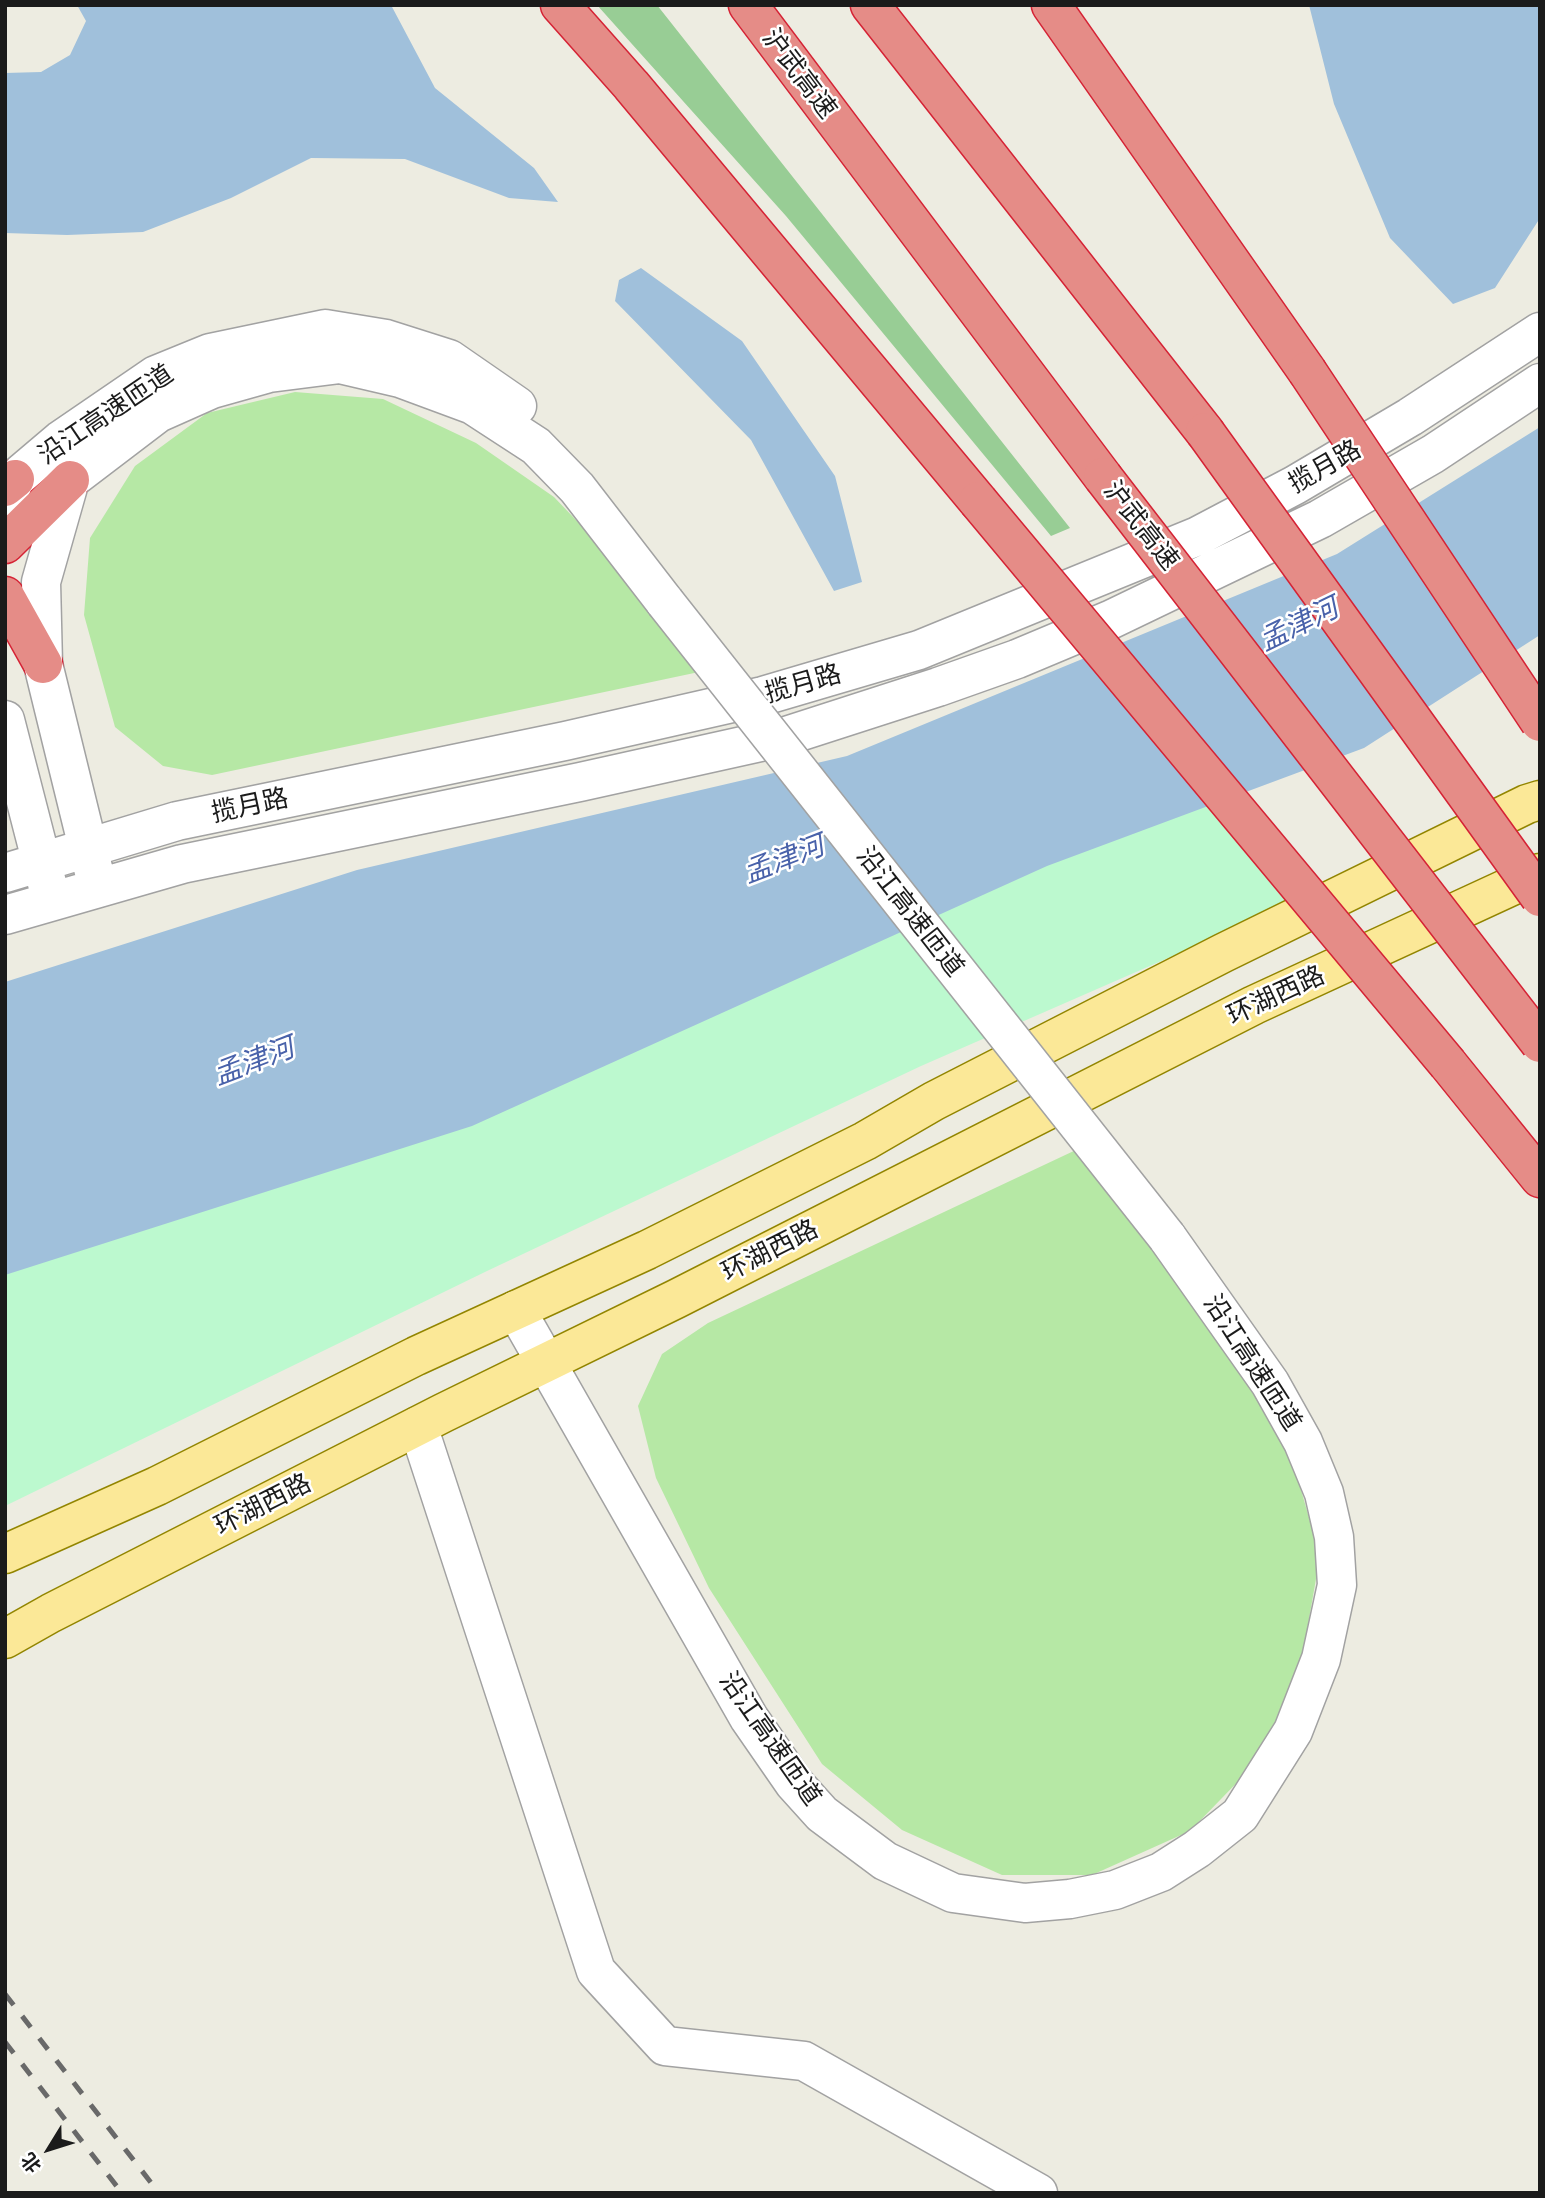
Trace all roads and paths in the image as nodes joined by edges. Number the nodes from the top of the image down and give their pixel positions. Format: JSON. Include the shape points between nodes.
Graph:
{"nodes":[{"id":1,"x":560,"y":5,"type":"edge"},
{"id":2,"x":748,"y":5,"type":"edge"},
{"id":3,"x":870,"y":5,"type":"edge"},
{"id":4,"x":1051,"y":5,"type":"edge"},
{"id":5,"x":1540,"y":332,"type":"edge"},
{"id":6,"x":1540,"y":383,"type":"edge"},
{"id":7,"x":70,"y":480,"type":"junction"},
{"id":8,"x":9,"y":489,"type":"edge"},
{"id":9,"x":5,"y":544,"type":"edge"},
{"id":10,"x":5,"y":596,"type":"edge"},
{"id":11,"x":665,"y":603,"type":"junction"},
{"id":12,"x":43,"y":664,"type":"junction"},
{"id":13,"x":5,"y":720,"type":"edge"},
{"id":14,"x":1540,"y":722,"type":"edge"},
{"id":15,"x":1540,"y":800,"type":"edge"},
{"id":16,"x":88,"y":847,"type":"junction"},
{"id":17,"x":41,"y":862,"type":"junction"},
{"id":18,"x":5,"y":873,"type":"edge"},
{"id":19,"x":1540,"y":873,"type":"edge"},
{"id":20,"x":98,"y":888,"type":"junction"},
{"id":21,"x":1540,"y":897,"type":"edge"},
{"id":22,"x":52,"y":901,"type":"junction"},
{"id":23,"x":5,"y":915,"type":"edge"},
{"id":24,"x":1540,"y":1043,"type":"edge"},
{"id":25,"x":1540,"y":1178,"type":"edge"},
{"id":26,"x":516,"y":1310,"type":"junction"},
{"id":27,"x":545,"y":1363,"type":"junction"},
{"id":28,"x":418,"y":1426,"type":"junction"},
{"id":29,"x":5,"y":1554,"type":"edge"},
{"id":30,"x":5,"y":1639,"type":"edge"},
{"id":31,"x":1038,"y":2193,"type":"edge"}],
"edges":[{"from":1,"to":25,"type":"highway","bridge":true},
{"from":2,"to":24,"type":"highway","name":"沪武高速","bridge":true,"via":[[1103,477]]},
{"from":3,"to":21,"type":"highway","bridge":true,"via":[[1205,432]]},
{"from":4,"to":14,"type":"highway","bridge":true,"via":[[1307,371]]},
{"from":5,"to":16,"type":"street","name":"揽月路","via":[[1399,424],[1198,536],[919,650],[750,699],[177,821]]},
{"from":6,"to":20,"type":"street","name":"揽月路","via":[[1433,454],[1320,519],[1110,620],[1017,659],[783,737],[182,864]]},
{"from":7,"to":9,"type":"highway"},
{"from":7,"to":11,"type":"street","name":"沿江高速匝道","via":[[158,413],[212,389],[269,373],[340,364],[400,378],[473,405],[536,446],[577,488]]},
{"from":7,"to":12,"type":"street","via":[[41,582]]},
{"from":8,"to":11,"type":"street","name":"沿江高速匝道","via":[[61,440],[156,375],[210,353],[325,329],[386,339],[449,359],[516,405],[585,469]]},
{"from":10,"to":12,"type":"highway"},
{"from":11,"to":27,"type":"street","name":"沿江高速匝道","bridge":true,"via":[[1167,1237],[1270,1382],[1303,1441],[1324,1493],[1334,1537],[1337,1585],[1321,1659],[1293,1731],[1240,1815],[1161,1872],[1115,1890],[1025,1903],[953,1892],[885,1861],[822,1814],[794,1783],[749,1718]]},
{"from":12,"to":16,"type":"street"},
{"from":13,"to":17,"type":"street"},
{"from":15,"to":26,"type":"main road","via":[[1223,953],[647,1250]]},
{"from":16,"to":17,"type":"street","name":"揽月路"},
{"from":16,"to":20,"type":"street"},
{"from":17,"to":18,"type":"street","name":"揽月路"},
{"from":17,"to":22,"type":"street"},
{"from":19,"to":27,"type":"main road","name":"环湖西路","via":[[1254,1005]]},
{"from":20,"to":22,"type":"street","name":"揽月路"},
{"from":22,"to":23,"type":"street","name":"揽月路"},
{"from":26,"to":27,"type":"street","name":"沿江高速匝道"},
{"from":26,"to":29,"type":"main road","via":[[157,1486]]},
{"from":27,"to":28,"type":"main road","name":"环湖西路"},
{"from":28,"to":30,"type":"main road","name":"环湖西路"},
{"from":28,"to":31,"type":"street","via":[[596,1971],[665,2046],[804,2061]]}]}
